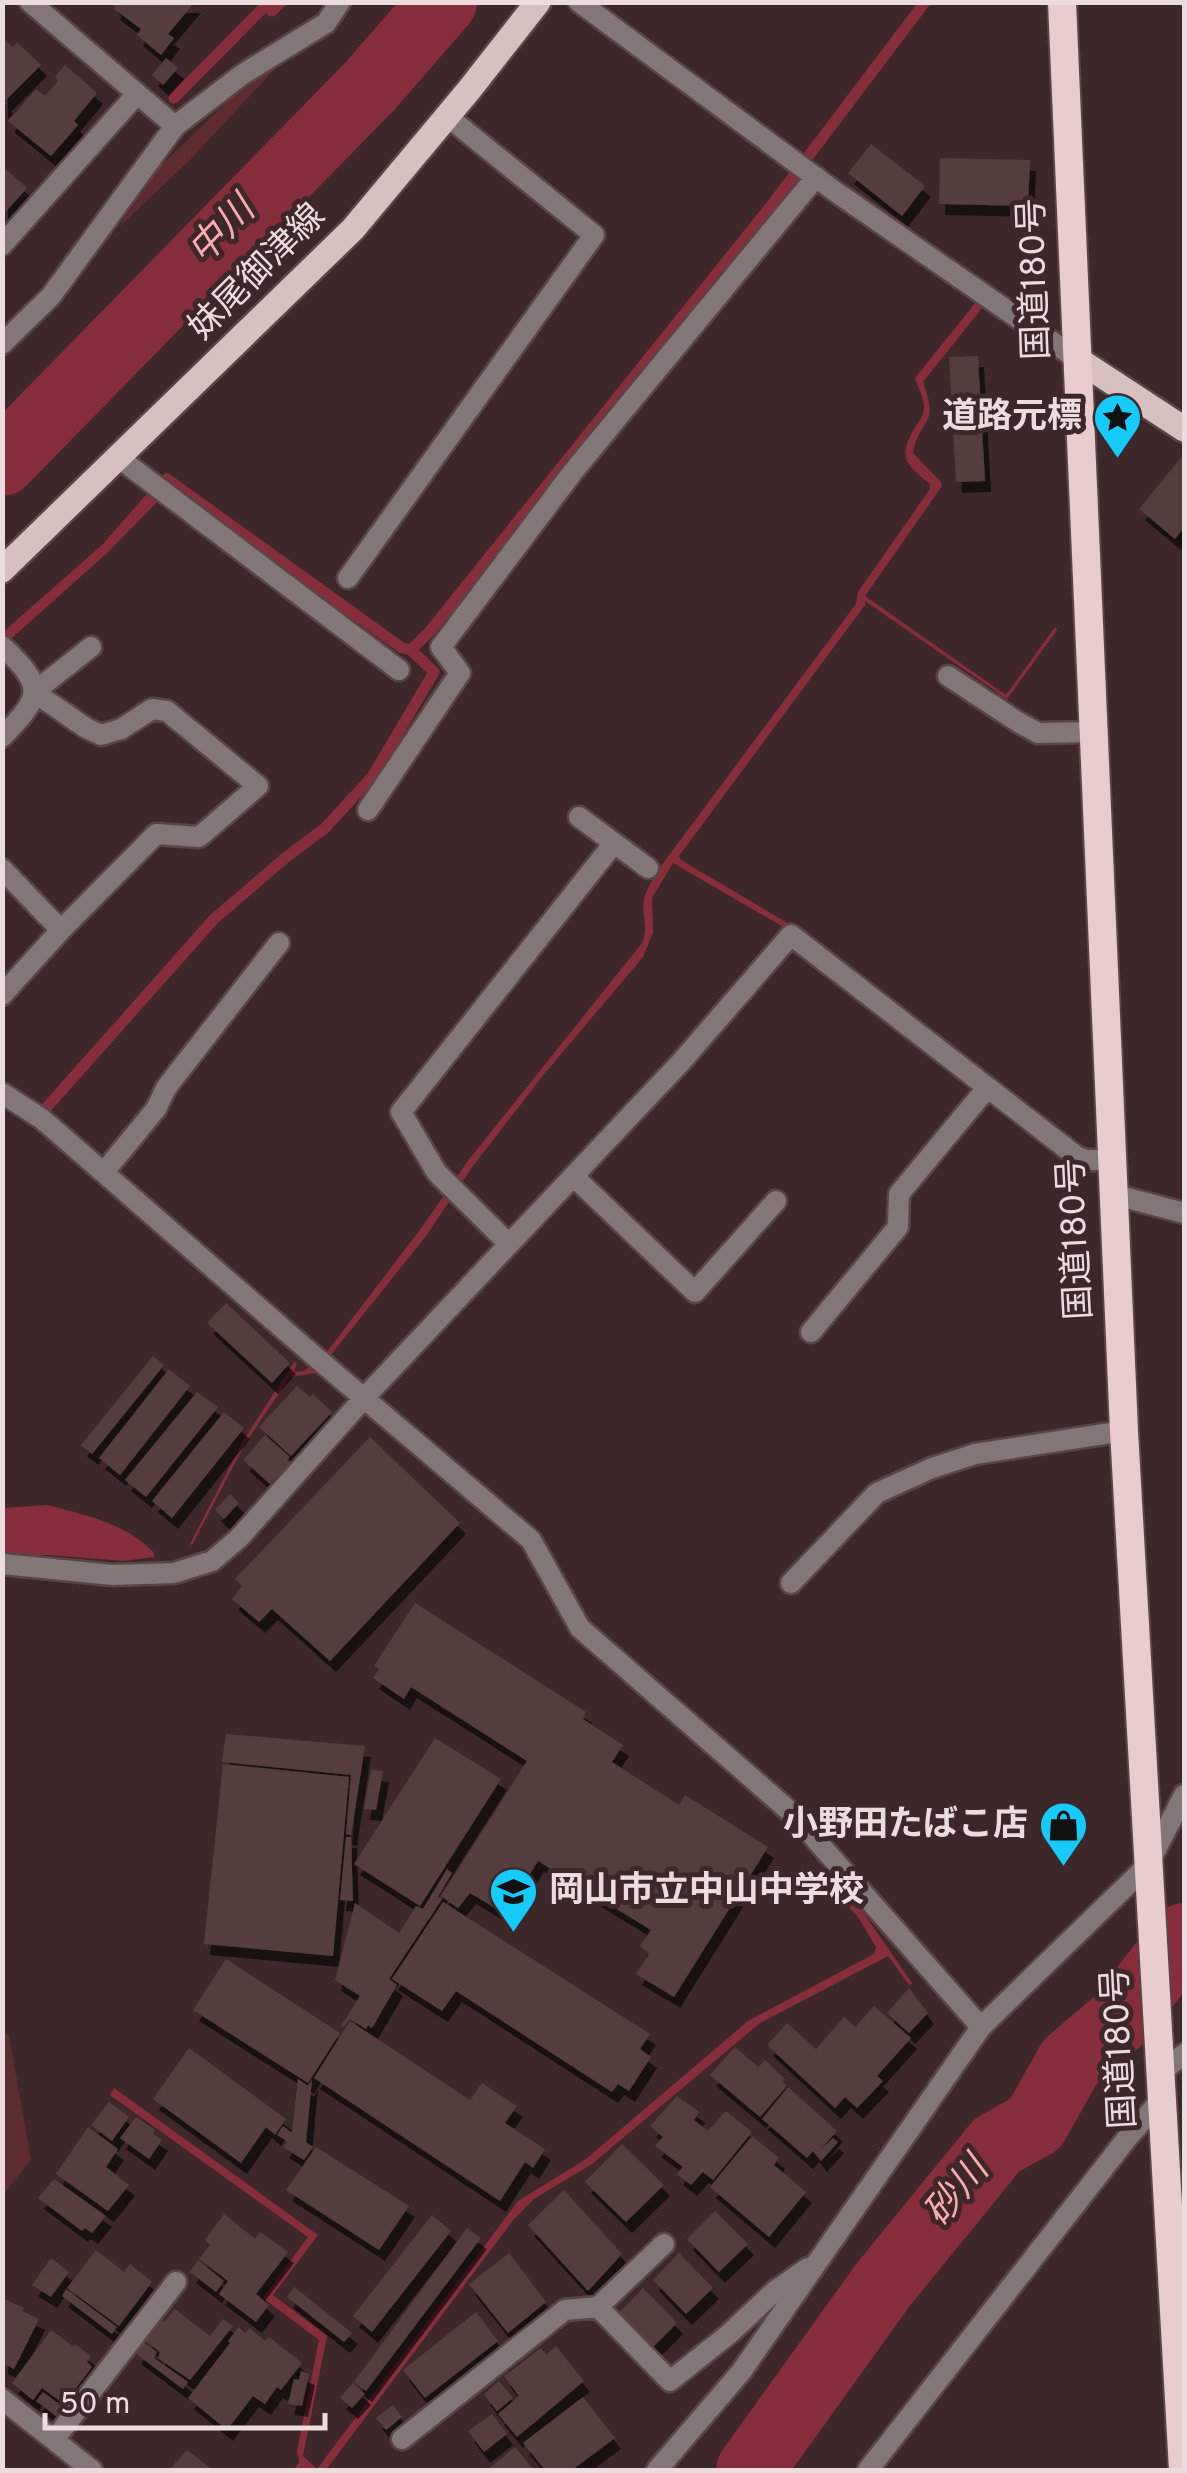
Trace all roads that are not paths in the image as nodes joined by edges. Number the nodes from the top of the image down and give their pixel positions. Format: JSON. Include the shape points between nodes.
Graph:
{"nodes":[{"id":1,"x":340,"y":2,"type":"edge"},
{"id":2,"x":538,"y":2,"type":"edge"},
{"id":3,"x":580,"y":2,"type":"edge"},
{"id":4,"x":1062,"y":2,"type":"edge"},
{"id":5,"x":43,"y":7,"type":"edge"},
{"id":6,"x":137,"y":94,"type":"junction"},
{"id":7,"x":448,"y":116,"type":"junction"},
{"id":8,"x":176,"y":126,"type":"junction"},
{"id":9,"x":806,"y":169,"type":"junction"},
{"id":10,"x":2,"y":245,"type":"edge"},
{"id":11,"x":2,"y":344,"type":"edge"},
{"id":12,"x":1077,"y":358,"type":"junction"},
{"id":13,"x":1184,"y":429,"type":"edge"},
{"id":14,"x":119,"y":458,"type":"junction"},
{"id":15,"x":2,"y":570,"type":"edge"},
{"id":16,"x":348,"y":578,"type":"dead end"},
{"id":17,"x":2,"y":646,"type":"edge"},
{"id":18,"x":92,"y":648,"type":"dead end"},
{"id":19,"x":399,"y":670,"type":"dead end"},
{"id":20,"x":948,"y":676,"type":"dead end"},
{"id":21,"x":34,"y":692,"type":"junction"},
{"id":22,"x":1092,"y":732,"type":"junction"},
{"id":23,"x":2,"y":738,"type":"edge"},
{"id":24,"x":368,"y":810,"type":"dead end"},
{"id":25,"x":579,"y":816,"type":"dead end"},
{"id":26,"x":614,"y":843,"type":"junction"},
{"id":27,"x":648,"y":868,"type":"dead end"},
{"id":28,"x":2,"y":869,"type":"edge"},
{"id":29,"x":61,"y":930,"type":"junction"},
{"id":30,"x":278,"y":944,"type":"dead end"},
{"id":31,"x":2,"y":996,"type":"edge"},
{"id":32,"x":986,"y":1088,"type":"junction"},
{"id":33,"x":2,"y":1094,"type":"edge"},
{"id":34,"x":1111,"y":1160,"type":"junction"},
{"id":35,"x":104,"y":1172,"type":"junction"},
{"id":36,"x":573,"y":1176,"type":"junction"},
{"id":37,"x":1112,"y":1194,"type":"junction"},
{"id":38,"x":776,"y":1201,"type":"dead end"},
{"id":39,"x":1184,"y":1212,"type":"edge"},
{"id":40,"x":509,"y":1244,"type":"junction"},
{"id":41,"x":811,"y":1332,"type":"dead end"},
{"id":42,"x":365,"y":1397,"type":"junction"},
{"id":43,"x":1124,"y":1431,"type":"junction"},
{"id":44,"x":2,"y":1564,"type":"edge"},
{"id":45,"x":791,"y":1583,"type":"dead end"},
{"id":46,"x":1184,"y":1794,"type":"edge"},
{"id":47,"x":1148,"y":1865,"type":"junction"},
{"id":48,"x":981,"y":2026,"type":"junction"},
{"id":49,"x":1166,"y":2068,"type":"edge"},
{"id":50,"x":664,"y":2244,"type":"dead end"},
{"id":51,"x":818,"y":2261,"type":"junction"},
{"id":52,"x":176,"y":2282,"type":"dead end"},
{"id":53,"x":598,"y":2306,"type":"junction"},
{"id":54,"x":2,"y":2399,"type":"edge"},
{"id":55,"x":402,"y":2439,"type":"dead end"},
{"id":56,"x":54,"y":2440,"type":"junction"},
{"id":57,"x":92,"y":2470,"type":"edge"},
{"id":58,"x":657,"y":2470,"type":"edge"},
{"id":59,"x":868,"y":2470,"type":"edge"},
{"id":60,"x":1183,"y":2470,"type":"edge"}],
"edges":[{"from":1,"to":8,"type":"street","via":[[326,23]]},
{"from":2,"to":7,"type":"main road","name":"妹尾御津線"},
{"from":3,"to":9,"type":"street"},
{"from":4,"to":12,"type":"highway","name":"国道180号"},
{"from":5,"to":6,"type":"street"},
{"from":6,"to":8,"type":"street"},
{"from":6,"to":10,"type":"street"},
{"from":7,"to":14,"type":"main road","name":"妹尾御津線","via":[[353,229]]},
{"from":7,"to":16,"type":"street","via":[[594,235]]},
{"from":8,"to":11,"type":"street","via":[[51,296]]},
{"from":9,"to":12,"type":"street"},
{"from":9,"to":24,"type":"street","via":[[440,646],[460,674]]},
{"from":12,"to":13,"type":"main road"},
{"from":12,"to":22,"type":"highway","name":"国道180号"},
{"from":14,"to":15,"type":"main road","name":"妹尾御津線"},
{"from":14,"to":19,"type":"street"},
{"from":17,"to":21,"type":"street","via":[[25,666]]},
{"from":18,"to":21,"type":"street"},
{"from":20,"to":22,"type":"street","via":[[1038,733]]},
{"from":21,"to":23,"type":"street","via":[[24,716]]},
{"from":21,"to":29,"type":"street","via":[[102,735],[152,709],[167,711],[258,786],[199,837],[156,834]]},
{"from":22,"to":34,"type":"highway","name":"国道180号"},
{"from":25,"to":26,"type":"street"},
{"from":26,"to":27,"type":"street"},
{"from":26,"to":40,"type":"street","via":[[401,1112],[437,1173]]},
{"from":28,"to":29,"type":"street"},
{"from":29,"to":31,"type":"street"},
{"from":30,"to":35,"type":"street"},
{"from":32,"to":34,"type":"street","via":[[1076,1156]]},
{"from":32,"to":36,"type":"street","via":[[791,934]]},
{"from":32,"to":41,"type":"street","via":[[899,1194],[898,1227]]},
{"from":33,"to":35,"type":"street"},
{"from":34,"to":37,"type":"highway","name":"国道180号"},
{"from":35,"to":42,"type":"street"},
{"from":36,"to":38,"type":"street","via":[[695,1292]]},
{"from":36,"to":40,"type":"street"},
{"from":37,"to":39,"type":"street"},
{"from":37,"to":43,"type":"highway","name":"国道180号"},
{"from":40,"to":42,"type":"street"},
{"from":42,"to":44,"type":"street","via":[[212,1560],[174,1573],[114,1576]]},
{"from":42,"to":48,"type":"street","via":[[531,1540],[580,1628],[794,1815]]},
{"from":43,"to":45,"type":"street","via":[[976,1454],[877,1492]]},
{"from":43,"to":47,"type":"highway","name":"国道180号"},
{"from":46,"to":47,"type":"street"},
{"from":47,"to":48,"type":"street"},
{"from":47,"to":49,"type":"highway","name":"国道180号"},
{"from":48,"to":51,"type":"street"},
{"from":49,"to":59,"type":"street","via":[[1128,2137]]},
{"from":49,"to":60,"type":"highway","name":"国道180号"},
{"from":50,"to":53,"type":"street"},
{"from":51,"to":53,"type":"street","via":[[670,2381]]},
{"from":51,"to":58,"type":"street","via":[[741,2372]]},
{"from":52,"to":56,"type":"street"},
{"from":53,"to":55,"type":"street","via":[[565,2310]]},
{"from":54,"to":56,"type":"street"},
{"from":56,"to":57,"type":"street"}]}
